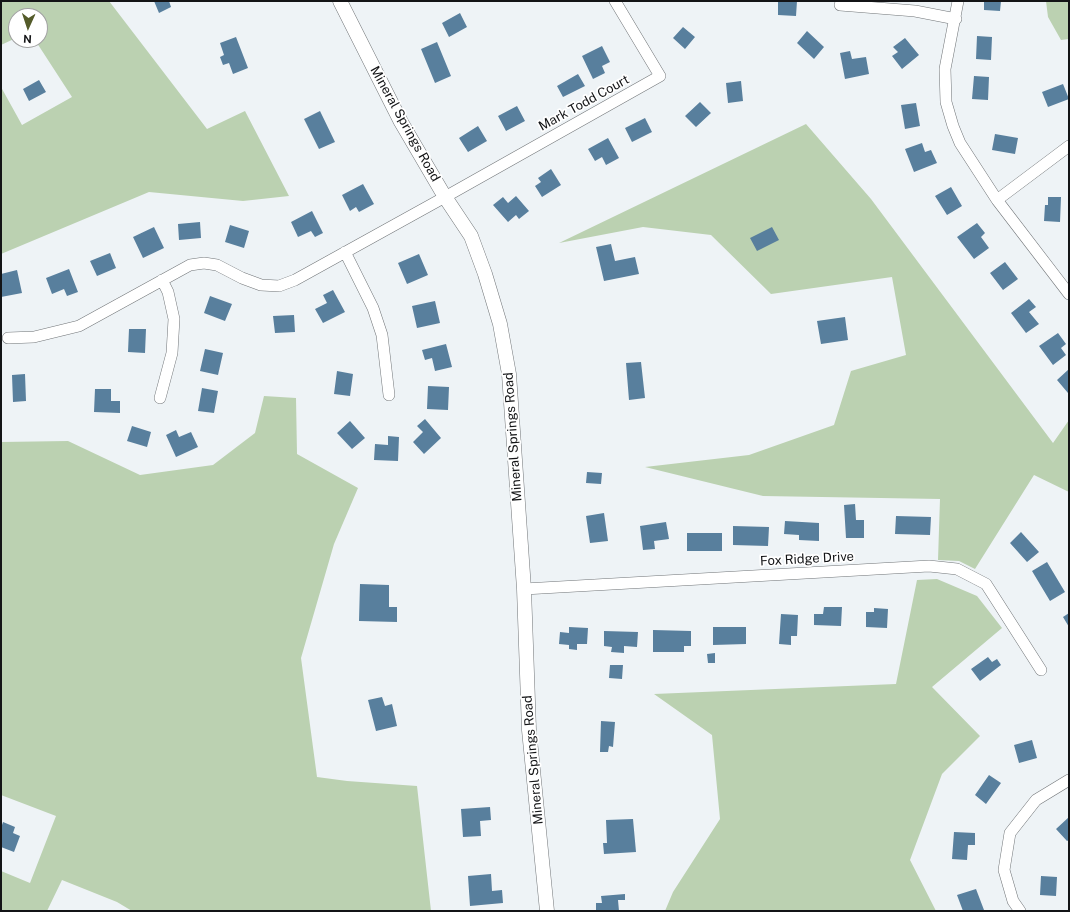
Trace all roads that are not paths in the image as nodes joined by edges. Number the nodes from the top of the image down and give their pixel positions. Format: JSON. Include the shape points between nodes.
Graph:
{"nodes":[{"id":1,"x":340,"y":1,"type":"edge"},
{"id":2,"x":615,"y":1,"type":"edge"},
{"id":3,"x":958,"y":1,"type":"edge"},
{"id":4,"x":840,"y":5,"type":"dead end"},
{"id":5,"x":956,"y":19,"type":"junction"},
{"id":6,"x":1069,"y":146,"type":"edge"},
{"id":7,"x":445,"y":197,"type":"junction"},
{"id":8,"x":997,"y":200,"type":"junction"},
{"id":9,"x":345,"y":252,"type":"junction"},
{"id":10,"x":162,"y":280,"type":"junction"},
{"id":11,"x":1069,"y":294,"type":"edge"},
{"id":12,"x":8,"y":338,"type":"dead end"},
{"id":13,"x":389,"y":395,"type":"dead end"},
{"id":14,"x":160,"y":398,"type":"dead end"},
{"id":15,"x":524,"y":589,"type":"junction"},
{"id":16,"x":1041,"y":670,"type":"dead end"},
{"id":17,"x":1069,"y":780,"type":"edge"},
{"id":18,"x":547,"y":911,"type":"edge"},
{"id":19,"x":1020,"y":911,"type":"edge"}],
"edges":[{"from":1,"to":7,"type":"street","name":"Mineral Springs Road","via":[[401,122]]},
{"from":2,"to":7,"type":"street","name":"Mark Todd Court","via":[[660,76]]},
{"from":3,"to":5,"type":"street"},
{"from":4,"to":5,"type":"street","via":[[915,11]]},
{"from":5,"to":8,"type":"street","via":[[945,69],[946,102],[960,143]]},
{"from":6,"to":8,"type":"street"},
{"from":7,"to":9,"type":"street"},
{"from":7,"to":15,"type":"street","name":"Mineral Springs Road","via":[[471,236],[500,324],[509,374]]},
{"from":8,"to":11,"type":"street"},
{"from":9,"to":10,"type":"street","via":[[279,286],[261,285],[217,265],[204,263],[190,265]]},
{"from":9,"to":13,"type":"street","via":[[373,308],[382,335]]},
{"from":10,"to":12,"type":"street","via":[[79,326],[34,337]]},
{"from":10,"to":14,"type":"street","via":[[168,292],[174,319],[172,353]]},
{"from":15,"to":16,"type":"street","name":"Fox Ridge Drive","via":[[929,566],[957,569],[986,584]]},
{"from":15,"to":18,"type":"street","name":"Mineral Springs Road","via":[[529,730]]},
{"from":17,"to":19,"type":"street","via":[[1036,800],[1010,833],[1004,870],[1013,901]]}]}
